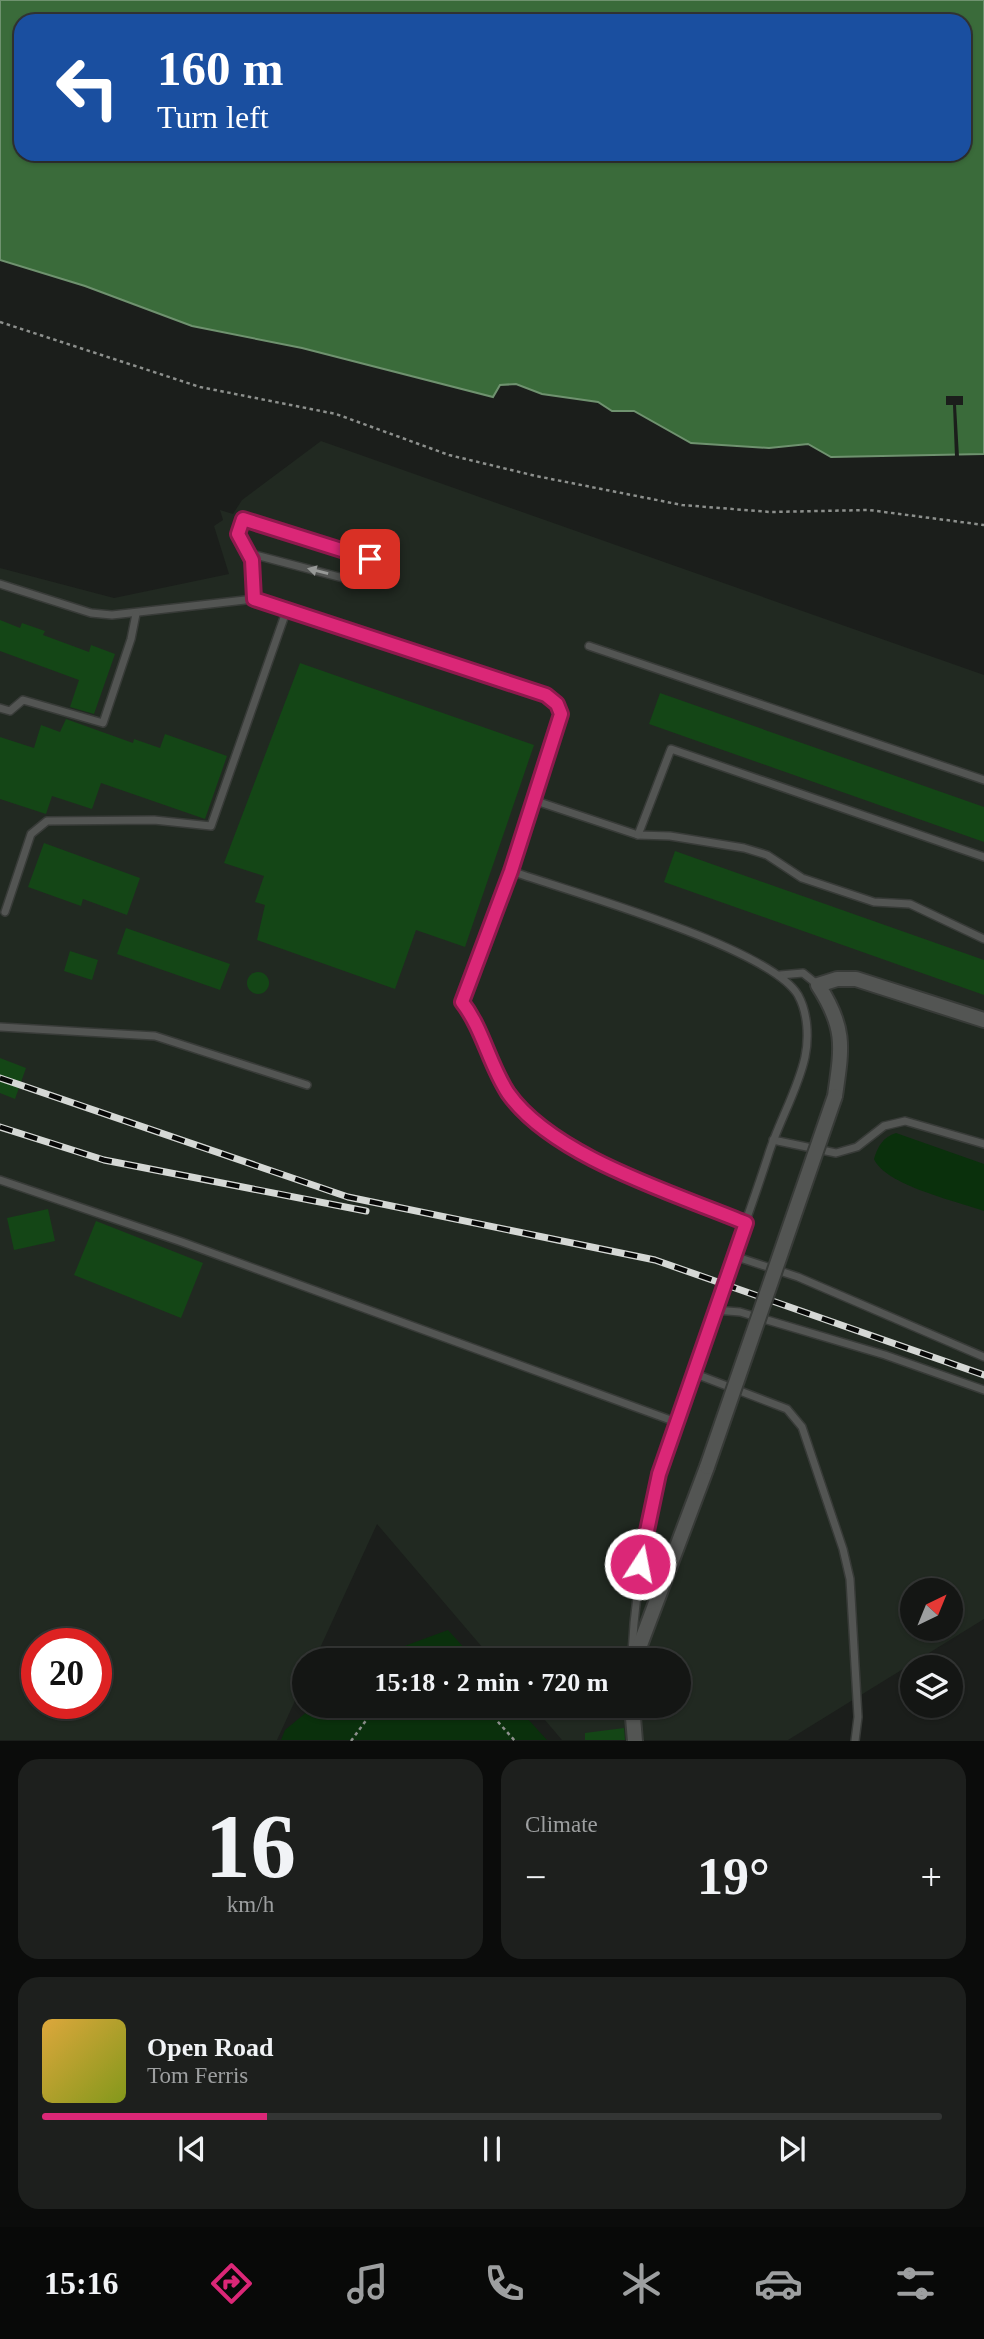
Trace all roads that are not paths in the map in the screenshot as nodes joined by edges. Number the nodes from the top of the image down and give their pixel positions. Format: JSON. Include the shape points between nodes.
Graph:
{"nodes":[{"id":1,"x":248,"y":553,"type":"junction"},
{"id":2,"x":0,"y":584,"type":"edge"},
{"id":3,"x":254,"y":599,"type":"junction"},
{"id":4,"x":287,"y":609,"type":"junction"},
{"id":5,"x":136,"y":614,"type":"junction"},
{"id":6,"x":589,"y":646,"type":"dead end"},
{"id":7,"x":0,"y":708,"type":"edge"},
{"id":8,"x":984,"y":780,"type":"edge"},
{"id":9,"x":533,"y":800,"type":"junction"},
{"id":10,"x":638,"y":835,"type":"junction"},
{"id":11,"x":984,"y":857,"type":"edge"},
{"id":12,"x":511,"y":871,"type":"junction"},
{"id":13,"x":5,"y":912,"type":"dead end"},
{"id":14,"x":984,"y":939,"type":"edge"},
{"id":15,"x":780,"y":975,"type":"junction"},
{"id":16,"x":818,"y":985,"type":"junction"},
{"id":17,"x":984,"y":1020,"type":"edge"},
{"id":18,"x":0,"y":1027,"type":"edge"},
{"id":19,"x":307,"y":1086,"type":"dead end"},
{"id":20,"x":773,"y":1140,"type":"junction"},
{"id":21,"x":984,"y":1144,"type":"edge"},
{"id":22,"x":0,"y":1180,"type":"edge"},
{"id":23,"x":746,"y":1223,"type":"junction"},
{"id":24,"x":734,"y":1255,"type":"junction"},
{"id":25,"x":715,"y":1310,"type":"junction"},
{"id":26,"x":984,"y":1357,"type":"edge"},
{"id":27,"x":693,"y":1373,"type":"junction"},
{"id":28,"x":984,"y":1390,"type":"edge"},
{"id":29,"x":676,"y":1422,"type":"junction"},
{"id":30,"x":634,"y":1648,"type":"edge"},
{"id":31,"x":638,"y":1648,"type":"edge"},
{"id":32,"x":633,"y":1718,"type":"edge"},
{"id":33,"x":635,"y":1741,"type":"edge"},
{"id":34,"x":855,"y":1741,"type":"edge"}],
"edges":[{"from":1,"to":1,"type":"lane","one_way":true,"via":[[238,534],[243,519],[370,559],[362,583]]},
{"from":1,"to":3,"type":"lane"},
{"from":2,"to":5,"type":"lane","via":[[91,613]]},
{"from":3,"to":4,"type":"lane"},
{"from":3,"to":5,"type":"lane"},
{"from":4,"to":9,"type":"lane","via":[[546,695],[561,714]]},
{"from":4,"to":13,"type":"lane","via":[[211,826],[154,820],[47,821],[31,834]]},
{"from":5,"to":7,"type":"lane","via":[[103,723],[23,700],[10,711]]},
{"from":6,"to":8,"type":"lane"},
{"from":9,"to":10,"type":"lane"},
{"from":9,"to":12,"type":"lane"},
{"from":10,"to":11,"type":"lane","via":[[671,749]]},
{"from":10,"to":14,"type":"lane","via":[[744,848],[767,855],[802,878],[874,902],[910,904]]},
{"from":12,"to":15,"type":"lane","via":[[728,946]]},
{"from":12,"to":23,"type":"lane","via":[[462,1002],[476,1020],[507,1091],[538,1126],[565,1143],[633,1177]]},
{"from":15,"to":16,"type":"lane","via":[[803,973]]},
{"from":15,"to":20,"type":"lane","via":[[798,996],[807,1020],[805,1057]]},
{"from":16,"to":17,"type":"street","via":[[856,979]]},
{"from":16,"to":31,"type":"street","bridge":true,"via":[[842,1033],[835,1096],[707,1467]]},
{"from":18,"to":19,"type":"lane","via":[[155,1036]]},
{"from":20,"to":21,"type":"lane","via":[[836,1153],[858,1147],[884,1126],[905,1121]]},
{"from":20,"to":23,"type":"lane"},
{"from":22,"to":29,"type":"lane"},
{"from":23,"to":24,"type":"lane"},
{"from":24,"to":25,"type":"lane"},
{"from":24,"to":26,"type":"lane","via":[[798,1277]]},
{"from":25,"to":27,"type":"lane"},
{"from":25,"to":28,"type":"lane","via":[[740,1312],[885,1355]]},
{"from":27,"to":29,"type":"lane"},
{"from":27,"to":34,"type":"lane","via":[[787,1409],[802,1427],[850,1579],[858,1717]]},
{"from":29,"to":30,"type":"lane","via":[[643,1549]]},
{"from":32,"to":33,"type":"street"}]}
